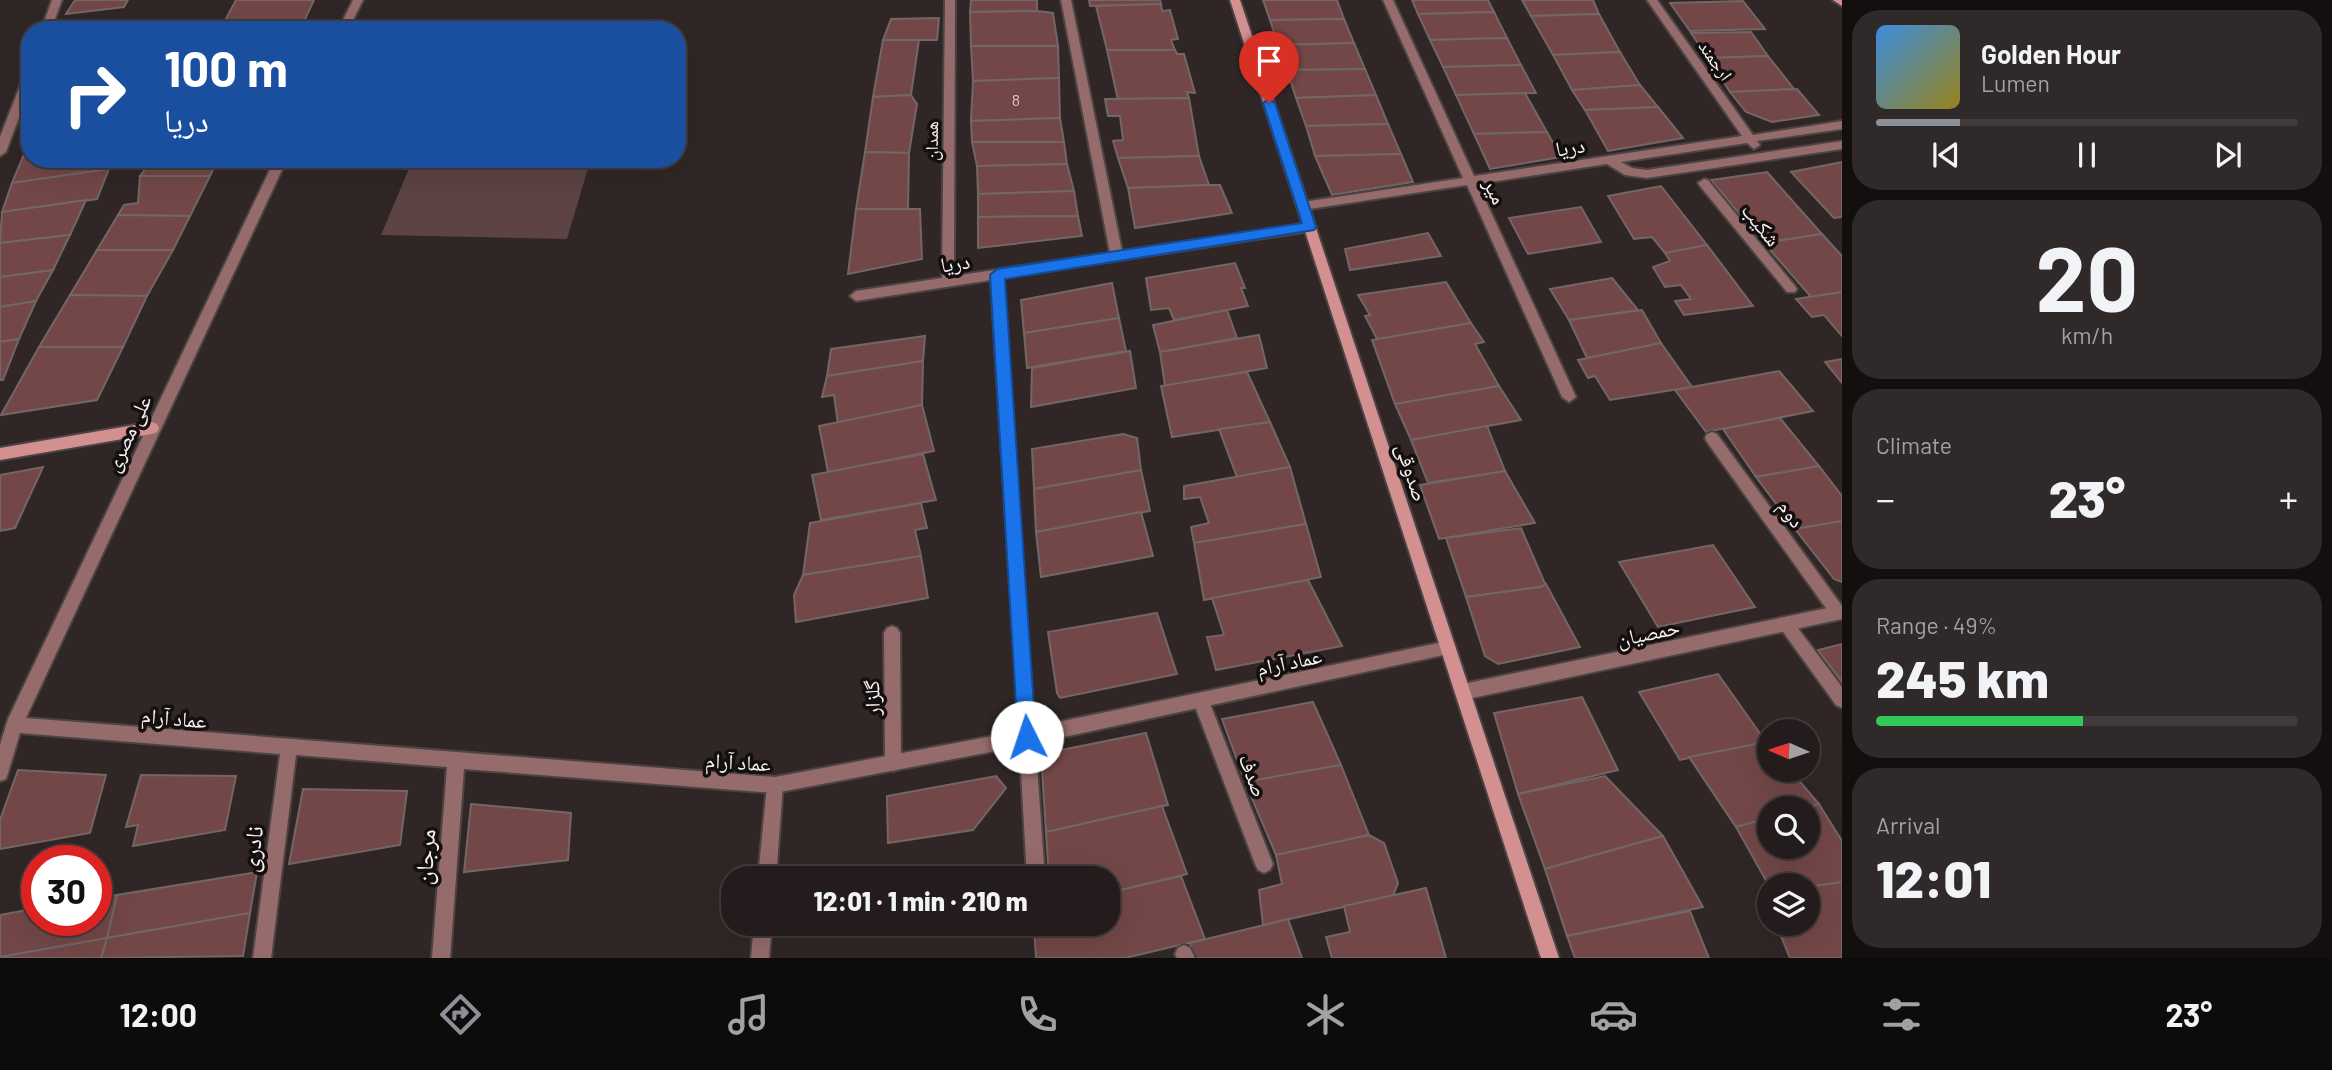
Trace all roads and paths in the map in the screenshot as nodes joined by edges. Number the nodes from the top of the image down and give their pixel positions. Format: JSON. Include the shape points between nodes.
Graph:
{"nodes":[{"id":1,"x":57,"y":0,"type":"edge"},
{"id":2,"x":358,"y":0,"type":"edge"},
{"id":3,"x":950,"y":0,"type":"edge"},
{"id":4,"x":1066,"y":0,"type":"edge"},
{"id":5,"x":1235,"y":0,"type":"edge"},
{"id":6,"x":1388,"y":0,"type":"edge"},
{"id":7,"x":1653,"y":0,"type":"edge"},
{"id":8,"x":49,"y":21,"type":"edge"},
{"id":9,"x":348,"y":21,"type":"edge"},
{"id":10,"x":21,"y":97,"type":"edge"},
{"id":11,"x":1842,"y":125,"type":"edge"},
{"id":12,"x":1750,"y":139,"type":"junction"},
{"id":13,"x":1842,"y":145,"type":"edge"},
{"id":14,"x":0,"y":152,"type":"edge"},
{"id":15,"x":1762,"y":157,"type":"junction"},
{"id":16,"x":1609,"y":160,"type":"junction"},
{"id":17,"x":277,"y":168,"type":"edge"},
{"id":18,"x":1470,"y":181,"type":"junction"},
{"id":19,"x":1704,"y":183,"type":"dead end"},
{"id":20,"x":1303,"y":206,"type":"junction"},
{"id":21,"x":1310,"y":227,"type":"junction"},
{"id":22,"x":1117,"y":256,"type":"junction"},
{"id":23,"x":997,"y":275,"type":"junction"},
{"id":24,"x":948,"y":282,"type":"junction"},
{"id":25,"x":1791,"y":289,"type":"dead end"},
{"id":26,"x":856,"y":296,"type":"dead end"},
{"id":27,"x":1569,"y":397,"type":"dead end"},
{"id":28,"x":152,"y":428,"type":"junction"},
{"id":29,"x":1712,"y":438,"type":"dead end"},
{"id":30,"x":0,"y":454,"type":"edge"},
{"id":31,"x":1840,"y":612,"type":"edge"},
{"id":32,"x":1786,"y":624,"type":"junction"},
{"id":33,"x":892,"y":633,"type":"dead end"},
{"id":34,"x":1448,"y":648,"type":"junction"},
{"id":35,"x":1463,"y":692,"type":"junction"},
{"id":36,"x":1842,"y":700,"type":"edge"},
{"id":37,"x":1201,"y":701,"type":"junction"},
{"id":38,"x":14,"y":725,"type":"junction"},
{"id":39,"x":1027,"y":737,"type":"junction"},
{"id":40,"x":289,"y":747,"type":"junction"},
{"id":41,"x":456,"y":760,"type":"junction"},
{"id":42,"x":893,"y":763,"type":"junction"},
{"id":43,"x":0,"y":773,"type":"edge"},
{"id":44,"x":775,"y":785,"type":"junction"},
{"id":45,"x":1264,"y":864,"type":"dead end"},
{"id":46,"x":768,"y":866,"type":"edge"},
{"id":47,"x":1035,"y":866,"type":"edge"},
{"id":48,"x":762,"y":936,"type":"edge"},
{"id":49,"x":262,"y":958,"type":"edge"},
{"id":50,"x":441,"y":958,"type":"edge"},
{"id":51,"x":760,"y":958,"type":"edge"},
{"id":52,"x":1550,"y":958,"type":"edge"}],
"edges":[{"from":1,"to":8,"type":"street"},
{"from":2,"to":9,"type":"street"},
{"from":3,"to":24,"type":"street","name":"همدان"},
{"from":4,"to":22,"type":"street"},
{"from":5,"to":20,"type":"street","name":"صدوقی"},
{"from":6,"to":18,"type":"street","name":"میر"},
{"from":7,"to":12,"type":"street","name":"ارجمند"},
{"from":10,"to":14,"type":"street"},
{"from":11,"to":12,"type":"street","name":"دریا"},
{"from":12,"to":15,"type":"street","name":"ارجمند"},
{"from":12,"to":16,"type":"street","name":"دریا"},
{"from":13,"to":15,"type":"street"},
{"from":15,"to":16,"type":"street","via":[[1647,174],[1629,172]]},
{"from":16,"to":18,"type":"street","name":"دریا"},
{"from":17,"to":28,"type":"street","name":"علی مصری"},
{"from":18,"to":20,"type":"street","name":"دریا"},
{"from":18,"to":27,"type":"street","name":"میر"},
{"from":19,"to":25,"type":"street","name":"شکیب"},
{"from":20,"to":21,"type":"street","name":"صدوقی"},
{"from":21,"to":22,"type":"street","name":"دریا"},
{"from":21,"to":34,"type":"street","name":"صدوقی"},
{"from":22,"to":23,"type":"street","name":"دریا"},
{"from":23,"to":24,"type":"street","name":"دریا"},
{"from":23,"to":39,"type":"street"},
{"from":24,"to":26,"type":"street","name":"دریا"},
{"from":28,"to":30,"type":"street"},
{"from":28,"to":38,"type":"street","name":"علی مصری"},
{"from":29,"to":31,"type":"street","name":"دوم"},
{"from":31,"to":32,"type":"street","name":"حمصیان"},
{"from":32,"to":35,"type":"street","name":"حمصیان"},
{"from":32,"to":36,"type":"street"},
{"from":33,"to":42,"type":"street","name":"گلزار"},
{"from":34,"to":35,"type":"street","name":"صدوقی"},
{"from":34,"to":37,"type":"street","name":"عماد آرام"},
{"from":35,"to":52,"type":"street","name":"صدوقی"},
{"from":37,"to":39,"type":"street","name":"عماد آرام"},
{"from":37,"to":45,"type":"street","name":"صدف"},
{"from":38,"to":40,"type":"street","name":"عماد آرام"},
{"from":38,"to":43,"type":"street","name":"علی مصری"},
{"from":39,"to":42,"type":"street","name":"عماد آرام"},
{"from":39,"to":47,"type":"street"},
{"from":40,"to":41,"type":"street","name":"عماد آرام"},
{"from":40,"to":49,"type":"street","name":"نادری"},
{"from":41,"to":44,"type":"street","name":"عماد آرام"},
{"from":41,"to":50,"type":"street","name":"مرجان"},
{"from":42,"to":44,"type":"street","name":"عماد آرام"},
{"from":44,"to":46,"type":"street"},
{"from":48,"to":51,"type":"street"}]}
